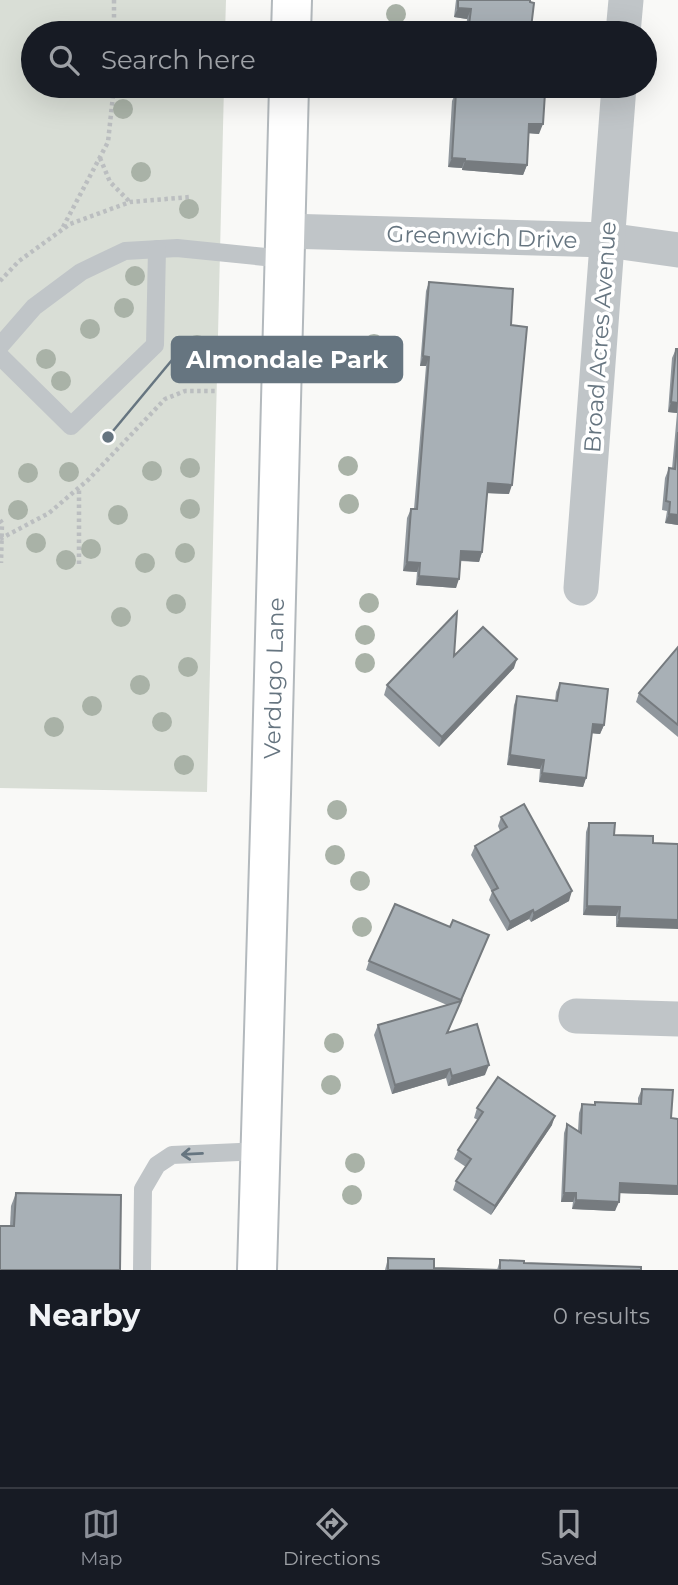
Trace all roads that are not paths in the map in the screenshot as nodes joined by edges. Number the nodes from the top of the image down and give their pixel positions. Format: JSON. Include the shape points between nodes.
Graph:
{"nodes":[{"id":1,"x":292,"y":0,"type":"edge"},
{"id":2,"x":626,"y":0,"type":"edge"},
{"id":3,"x":291,"y":21,"type":"edge"},
{"id":4,"x":624,"y":21,"type":"edge"},
{"id":5,"x":289,"y":98,"type":"edge"},
{"id":6,"x":618,"y":98,"type":"edge"},
{"id":7,"x":607,"y":240,"type":"junction"},
{"id":8,"x":285,"y":245,"type":"junction"},
{"id":9,"x":157,"y":249,"type":"junction"},
{"id":10,"x":678,"y":250,"type":"edge"},
{"id":11,"x":0,"y":346,"type":"edge"},
{"id":12,"x":0,"y":356,"type":"edge"},
{"id":13,"x":581,"y":588,"type":"dead end"},
{"id":14,"x":576,"y":1016,"type":"dead end"},
{"id":15,"x":678,"y":1019,"type":"edge"},
{"id":16,"x":261,"y":1151,"type":"junction"},
{"id":17,"x":142,"y":1270,"type":"edge"},
{"id":18,"x":257,"y":1270,"type":"edge"}],
"edges":[{"from":1,"to":3,"type":"street"},
{"from":2,"to":4,"type":"street"},
{"from":5,"to":8,"type":"street","name":"Verdugo Lane"},
{"from":6,"to":7,"type":"street","name":"Broad Acres Avenue"},
{"from":7,"to":8,"type":"street","name":"Greenwich Drive"},
{"from":7,"to":10,"type":"street","name":"Greenwich Drive"},
{"from":7,"to":13,"type":"street","name":"Broad Acres Avenue"},
{"from":8,"to":9,"type":"lane"},
{"from":8,"to":16,"type":"street","name":"Verdugo Lane"},
{"from":9,"to":11,"type":"lane","via":[[125,251],[81,272],[34,307]]},
{"from":9,"to":12,"type":"lane","via":[[155,345],[71,426]]},
{"from":14,"to":15,"type":"street"},
{"from":16,"to":17,"type":"lane","one_way":true,"via":[[172,1156],[157,1165],[143,1189]]},
{"from":16,"to":18,"type":"street","name":"Verdugo Lane"}]}
